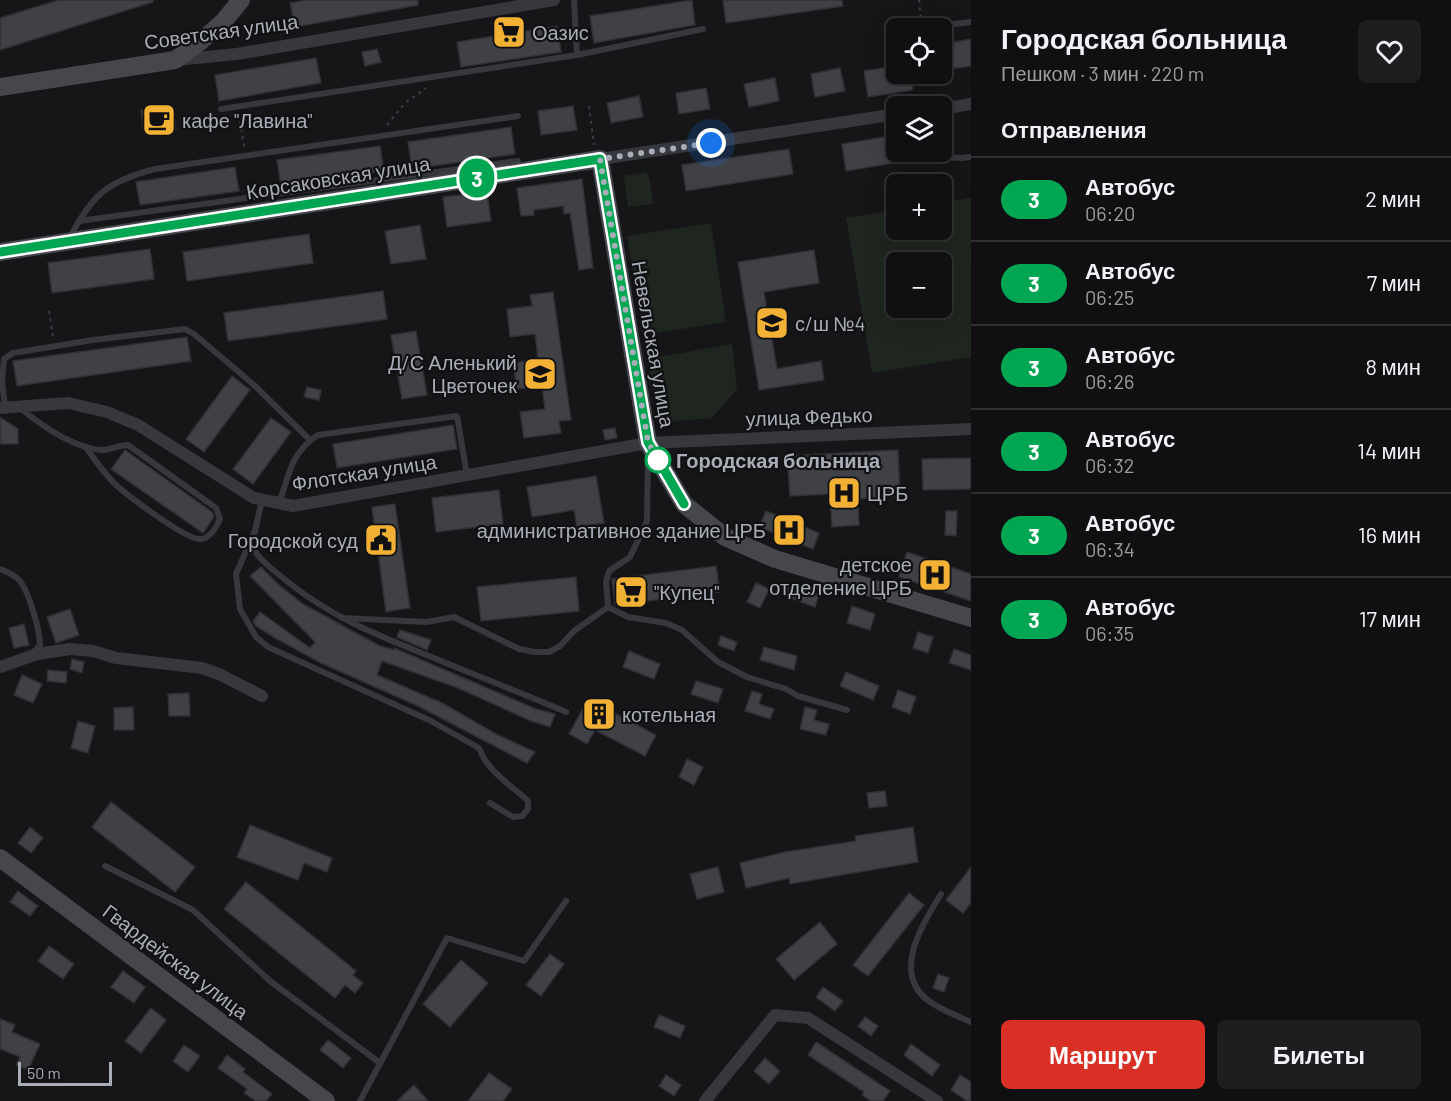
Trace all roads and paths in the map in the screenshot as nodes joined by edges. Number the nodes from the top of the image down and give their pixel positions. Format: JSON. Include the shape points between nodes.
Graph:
{"nodes":[{"id":1,"x":241,"y":0,"type":"edge"},
{"id":2,"x":554,"y":0,"type":"edge"},
{"id":3,"x":574,"y":0,"type":"edge"},
{"id":4,"x":919,"y":0,"type":"edge"},
{"id":5,"x":920,"y":18,"type":"edge"},
{"id":6,"x":971,"y":22,"type":"edge"},
{"id":7,"x":952,"y":24,"type":"edge"},
{"id":8,"x":703,"y":29,"type":"dead end"},
{"id":9,"x":578,"y":55,"type":"junction"},
{"id":10,"x":175,"y":60,"type":"junction"},
{"id":11,"x":445,"y":76,"type":"junction"},
{"id":12,"x":0,"y":87,"type":"edge"},
{"id":13,"x":971,"y":104,"type":"edge"},
{"id":14,"x":238,"y":106,"type":"junction"},
{"id":15,"x":589,"y":106,"type":"dead end"},
{"id":16,"x":952,"y":107,"type":"edge"},
{"id":17,"x":221,"y":109,"type":"dead end"},
{"id":18,"x":886,"y":115,"type":"edge"},
{"id":19,"x":518,"y":116,"type":"dead end"},
{"id":20,"x":383,"y":136,"type":"junction"},
{"id":21,"x":597,"y":153,"type":"junction"},
{"id":22,"x":245,"y":156,"type":"junction"},
{"id":23,"x":952,"y":157,"type":"edge"},
{"id":24,"x":971,"y":157,"type":"edge"},
{"id":25,"x":518,"y":161,"type":"dead end"},
{"id":26,"x":79,"y":221,"type":"junction"},
{"id":27,"x":67,"y":242,"type":"junction"},
{"id":28,"x":0,"y":252,"type":"edge"},
{"id":29,"x":49,"y":311,"type":"dead end"},
{"id":30,"x":55,"y":346,"type":"junction"},
{"id":31,"x":8,"y":407,"type":"edge"},
{"id":32,"x":971,"y":429,"type":"edge"},
{"id":33,"x":310,"y":440,"type":"junction"},
{"id":34,"x":648,"y":442,"type":"junction"},
{"id":35,"x":86,"y":447,"type":"junction"},
{"id":36,"x":467,"y":475,"type":"junction"},
{"id":37,"x":262,"y":500,"type":"junction"},
{"id":38,"x":279,"y":503,"type":"junction"},
{"id":39,"x":249,"y":543,"type":"junction"},
{"id":40,"x":0,"y":569,"type":"edge"},
{"id":41,"x":608,"y":607,"type":"junction"},
{"id":42,"x":340,"y":618,"type":"junction"},
{"id":43,"x":971,"y":618,"type":"edge"},
{"id":44,"x":23,"y":659,"type":"junction"},
{"id":45,"x":0,"y":667,"type":"edge"},
{"id":46,"x":262,"y":696,"type":"dead end"},
{"id":47,"x":847,"y":710,"type":"dead end"},
{"id":48,"x":566,"y":712,"type":"dead end"},
{"id":49,"x":490,"y":803,"type":"dead end"},
{"id":50,"x":0,"y":858,"type":"edge"},
{"id":51,"x":105,"y":866,"type":"dead end"},
{"id":52,"x":941,"y":894,"type":"dead end"},
{"id":53,"x":566,"y":901,"type":"dead end"},
{"id":54,"x":971,"y":1022,"type":"edge"},
{"id":55,"x":380,"y":1063,"type":"junction"},
{"id":56,"x":326,"y":1101,"type":"edge"},
{"id":57,"x":360,"y":1101,"type":"edge"},
{"id":58,"x":705,"y":1101,"type":"edge"},
{"id":59,"x":937,"y":1101,"type":"edge"}],
"edges":[{"from":1,"to":10,"type":"street","via":[[223,22]]},
{"from":2,"to":10,"type":"street","name":"Советская улица","via":[[237,54]]},
{"from":3,"to":9,"type":"lane"},
{"from":4,"to":5,"type":"path"},
{"from":6,"to":7,"type":"lane"},
{"from":8,"to":9,"type":"lane"},
{"from":9,"to":11,"type":"lane"},
{"from":10,"to":12,"type":"street","name":"Советская улица"},
{"from":11,"to":14,"type":"lane"},
{"from":11,"to":20,"type":"path","via":[[405,103],[384,128]]},
{"from":13,"to":16,"type":"street"},
{"from":14,"to":17,"type":"lane"},
{"from":14,"to":22,"type":"path"},
{"from":15,"to":21,"type":"path"},
{"from":18,"to":21,"type":"street","name":"Корсаковская улица"},
{"from":19,"to":20,"type":"lane"},
{"from":20,"to":22,"type":"lane"},
{"from":21,"to":27,"type":"street","name":"Корсаковская улица"},
{"from":21,"to":34,"type":"street","name":"Невельская улица"},
{"from":22,"to":26,"type":"lane","via":[[131,175],[97,196]]},
{"from":23,"to":24,"type":"lane"},
{"from":25,"to":26,"type":"lane"},
{"from":26,"to":27,"type":"lane"},
{"from":27,"to":28,"type":"street","name":"Корсаковская улица"},
{"from":29,"to":30,"type":"path"},
{"from":30,"to":31,"type":"lane","via":[[13,353],[3,359],[2,381]]},
{"from":30,"to":33,"type":"lane","via":[[185,329],[254,385]]},
{"from":31,"to":35,"type":"lane"},
{"from":31,"to":37,"type":"street","name":"Флотская улица","via":[[68,403],[107,412],[138,425]]},
{"from":32,"to":34,"type":"street","name":"улица Федько"},
{"from":33,"to":36,"type":"lane","via":[[318,435],[457,416]]},
{"from":33,"to":38,"type":"lane","via":[[293,462]]},
{"from":34,"to":36,"type":"street","name":"Флотская улица"},
{"from":34,"to":41,"type":"lane","via":[[647,521],[630,557],[609,571]]},
{"from":34,"to":43,"type":"street","name":"Невельская улица","via":[[684,504],[725,537],[775,559]]},
{"from":35,"to":35,"type":"lane","via":[[113,482],[190,537],[200,540],[214,530],[220,519],[216,508],[128,445],[103,450]]},
{"from":36,"to":38,"type":"street","name":"Флотская улица","via":[[293,506]]},
{"from":37,"to":38,"type":"street","name":"Флотская улица"},
{"from":37,"to":39,"type":"lane"},
{"from":39,"to":42,"type":"lane","via":[[273,571]]},
{"from":39,"to":49,"type":"lane","via":[[236,574],[240,609],[256,637],[268,647],[431,721],[479,748],[490,766],[528,801],[528,809],[522,816],[513,817]]},
{"from":40,"to":44,"type":"lane","via":[[20,581],[40,635],[40,645]]},
{"from":41,"to":42,"type":"lane","via":[[549,652],[519,649],[454,617],[427,622]]},
{"from":41,"to":47,"type":"lane","via":[[628,617],[666,623],[682,630],[718,662],[747,677]]},
{"from":42,"to":48,"type":"lane"},
{"from":44,"to":45,"type":"street"},
{"from":44,"to":46,"type":"street","via":[[70,649],[93,651],[125,660],[202,668]]},
{"from":50,"to":56,"type":"street","name":"Гвардейская улица"},
{"from":51,"to":55,"type":"lane","via":[[193,910],[270,981]]},
{"from":52,"to":54,"type":"lane","via":[[919,934],[910,974],[917,990],[929,1002]]},
{"from":53,"to":55,"type":"lane","via":[[524,961],[447,938]]},
{"from":55,"to":57,"type":"lane"},
{"from":58,"to":59,"type":"street","via":[[775,1015],[808,1018]]}]}
